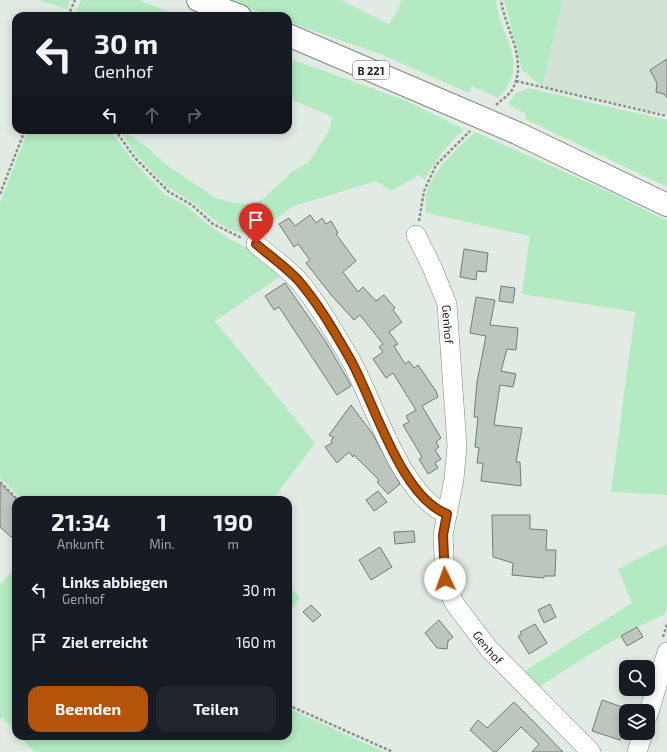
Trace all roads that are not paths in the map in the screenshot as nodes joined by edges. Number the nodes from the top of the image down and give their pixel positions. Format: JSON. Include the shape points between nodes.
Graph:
{"nodes":[{"id":1,"x":198,"y":0,"type":"edge"},
{"id":2,"x":230,"y":12,"type":"edge"},
{"id":3,"x":292,"y":37,"type":"edge"},
{"id":4,"x":667,"y":205,"type":"edge"},
{"id":5,"x":416,"y":235,"type":"dead end"},
{"id":6,"x":256,"y":244,"type":"road end"},
{"id":7,"x":447,"y":514,"type":"junction"},
{"id":8,"x":667,"y":652,"type":"edge"},
{"id":9,"x":651,"y":704,"type":"edge"},
{"id":10,"x":641,"y":740,"type":"edge"},
{"id":11,"x":591,"y":752,"type":"edge"},
{"id":12,"x":637,"y":752,"type":"edge"}],
"edges":[{"from":1,"to":2,"type":"main road"},
{"from":3,"to":4,"type":"main road","number":"B 221","bridge":true,"via":[[517,133]]},
{"from":5,"to":7,"type":"street","name":"Genhof","via":[[446,304],[457,446]]},
{"from":6,"to":7,"type":"street","via":[[298,280],[322,313],[350,358],[398,463],[421,493],[440,511]]},
{"from":7,"to":11,"type":"street","name":"Genhof","via":[[443,535],[445,579],[454,603],[488,649]]},
{"from":8,"to":9,"type":"street"},
{"from":10,"to":12,"type":"street"}]}
